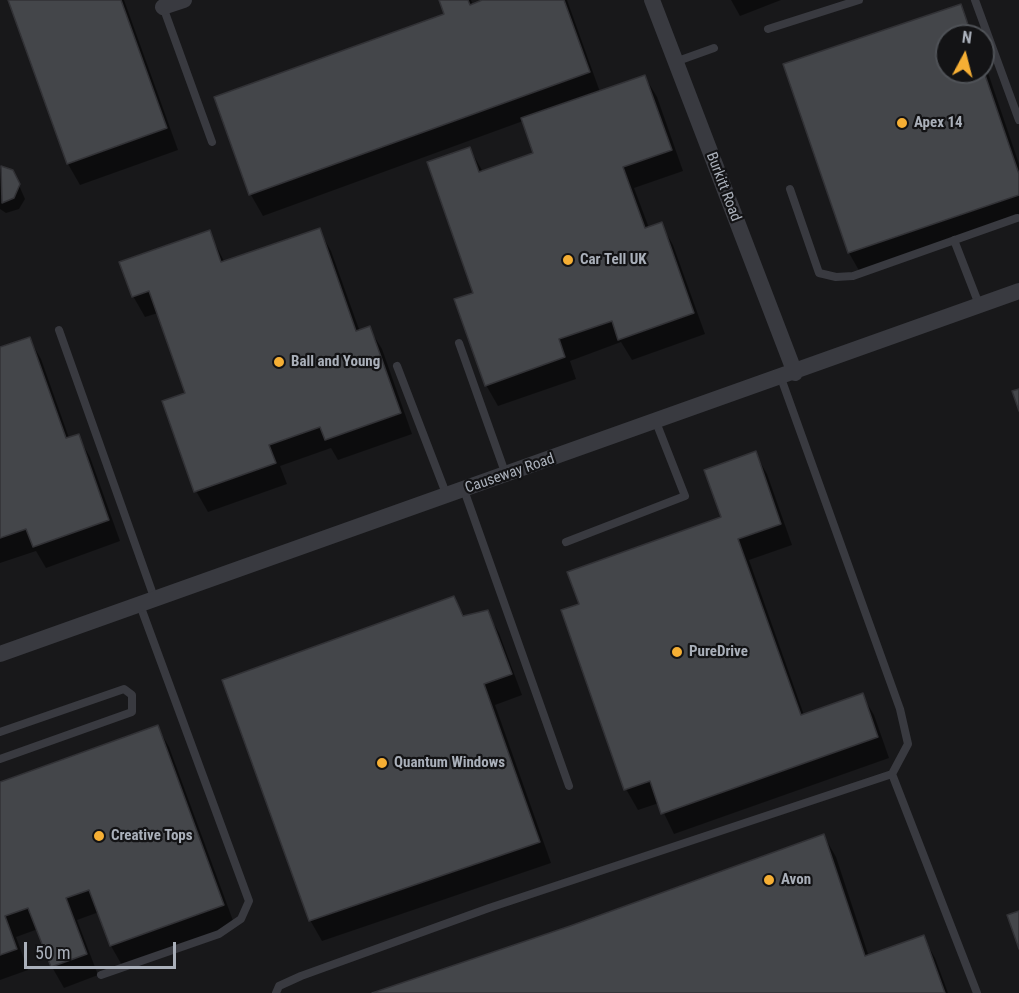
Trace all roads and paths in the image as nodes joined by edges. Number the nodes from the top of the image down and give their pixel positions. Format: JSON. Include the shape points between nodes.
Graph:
{"nodes":[{"id":1,"x":184,"y":0,"type":"edge"},
{"id":2,"x":652,"y":0,"type":"edge"},
{"id":3,"x":859,"y":0,"type":"edge"},
{"id":4,"x":975,"y":0,"type":"edge"},
{"id":5,"x":162,"y":4,"type":"edge"},
{"id":6,"x":768,"y":29,"type":"dead end"},
{"id":7,"x":714,"y":48,"type":"dead end"},
{"id":8,"x":675,"y":62,"type":"junction"},
{"id":9,"x":1019,"y":120,"type":"edge"},
{"id":10,"x":212,"y":142,"type":"dead end"},
{"id":11,"x":790,"y":189,"type":"dead end"},
{"id":12,"x":1017,"y":218,"type":"dead end"},
{"id":13,"x":954,"y":240,"type":"junction"},
{"id":14,"x":1019,"y":291,"type":"edge"},
{"id":15,"x":980,"y":307,"type":"junction"},
{"id":16,"x":59,"y":330,"type":"dead end"},
{"id":17,"x":459,"y":343,"type":"dead end"},
{"id":18,"x":397,"y":366,"type":"dead end"},
{"id":19,"x":788,"y":375,"type":"junction"},
{"id":20,"x":656,"y":422,"type":"junction"},
{"id":21,"x":506,"y":476,"type":"junction"},
{"id":22,"x":464,"y":490,"type":"junction"},
{"id":23,"x":447,"y":496,"type":"junction"},
{"id":24,"x":566,"y":542,"type":"dead end"},
{"id":25,"x":147,"y":602,"type":"junction"},
{"id":26,"x":0,"y":654,"type":"edge"},
{"id":27,"x":0,"y":732,"type":"edge"},
{"id":28,"x":0,"y":759,"type":"edge"},
{"id":29,"x":892,"y":774,"type":"junction"},
{"id":30,"x":569,"y":786,"type":"dead end"},
{"id":31,"x":100,"y":975,"type":"dead end"},
{"id":32,"x":276,"y":993,"type":"edge"},
{"id":33,"x":977,"y":993,"type":"edge"}],
"edges":[{"from":1,"to":5,"type":"street"},
{"from":2,"to":8,"type":"street","name":"Burkitt Road"},
{"from":3,"to":6,"type":"lane"},
{"from":4,"to":9,"type":"lane"},
{"from":5,"to":10,"type":"lane"},
{"from":7,"to":8,"type":"lane"},
{"from":8,"to":19,"type":"street","name":"Burkitt Road"},
{"from":11,"to":13,"type":"lane","via":[[819,273],[853,276]]},
{"from":12,"to":13,"type":"lane"},
{"from":13,"to":15,"type":"lane"},
{"from":14,"to":15,"type":"street","name":"Causeway Road"},
{"from":15,"to":19,"type":"street","name":"Causeway Road"},
{"from":16,"to":25,"type":"lane"},
{"from":17,"to":21,"type":"lane"},
{"from":18,"to":23,"type":"lane"},
{"from":19,"to":20,"type":"street","name":"Causeway Road"},
{"from":19,"to":29,"type":"lane","via":[[900,710],[908,744]]},
{"from":20,"to":21,"type":"street","name":"Causeway Road"},
{"from":20,"to":24,"type":"lane","via":[[686,496]]},
{"from":21,"to":22,"type":"street","name":"Causeway Road"},
{"from":22,"to":23,"type":"street","name":"Causeway Road"},
{"from":22,"to":30,"type":"lane"},
{"from":23,"to":25,"type":"street","name":"Causeway Road"},
{"from":25,"to":26,"type":"street","name":"Causeway Road"},
{"from":25,"to":31,"type":"lane","via":[[249,902],[241,919],[219,934]]},
{"from":27,"to":28,"type":"lane","via":[[124,689],[132,695],[132,712]]},
{"from":29,"to":32,"type":"lane","via":[[489,908],[301,976],[279,986]]},
{"from":29,"to":33,"type":"lane"}]}
